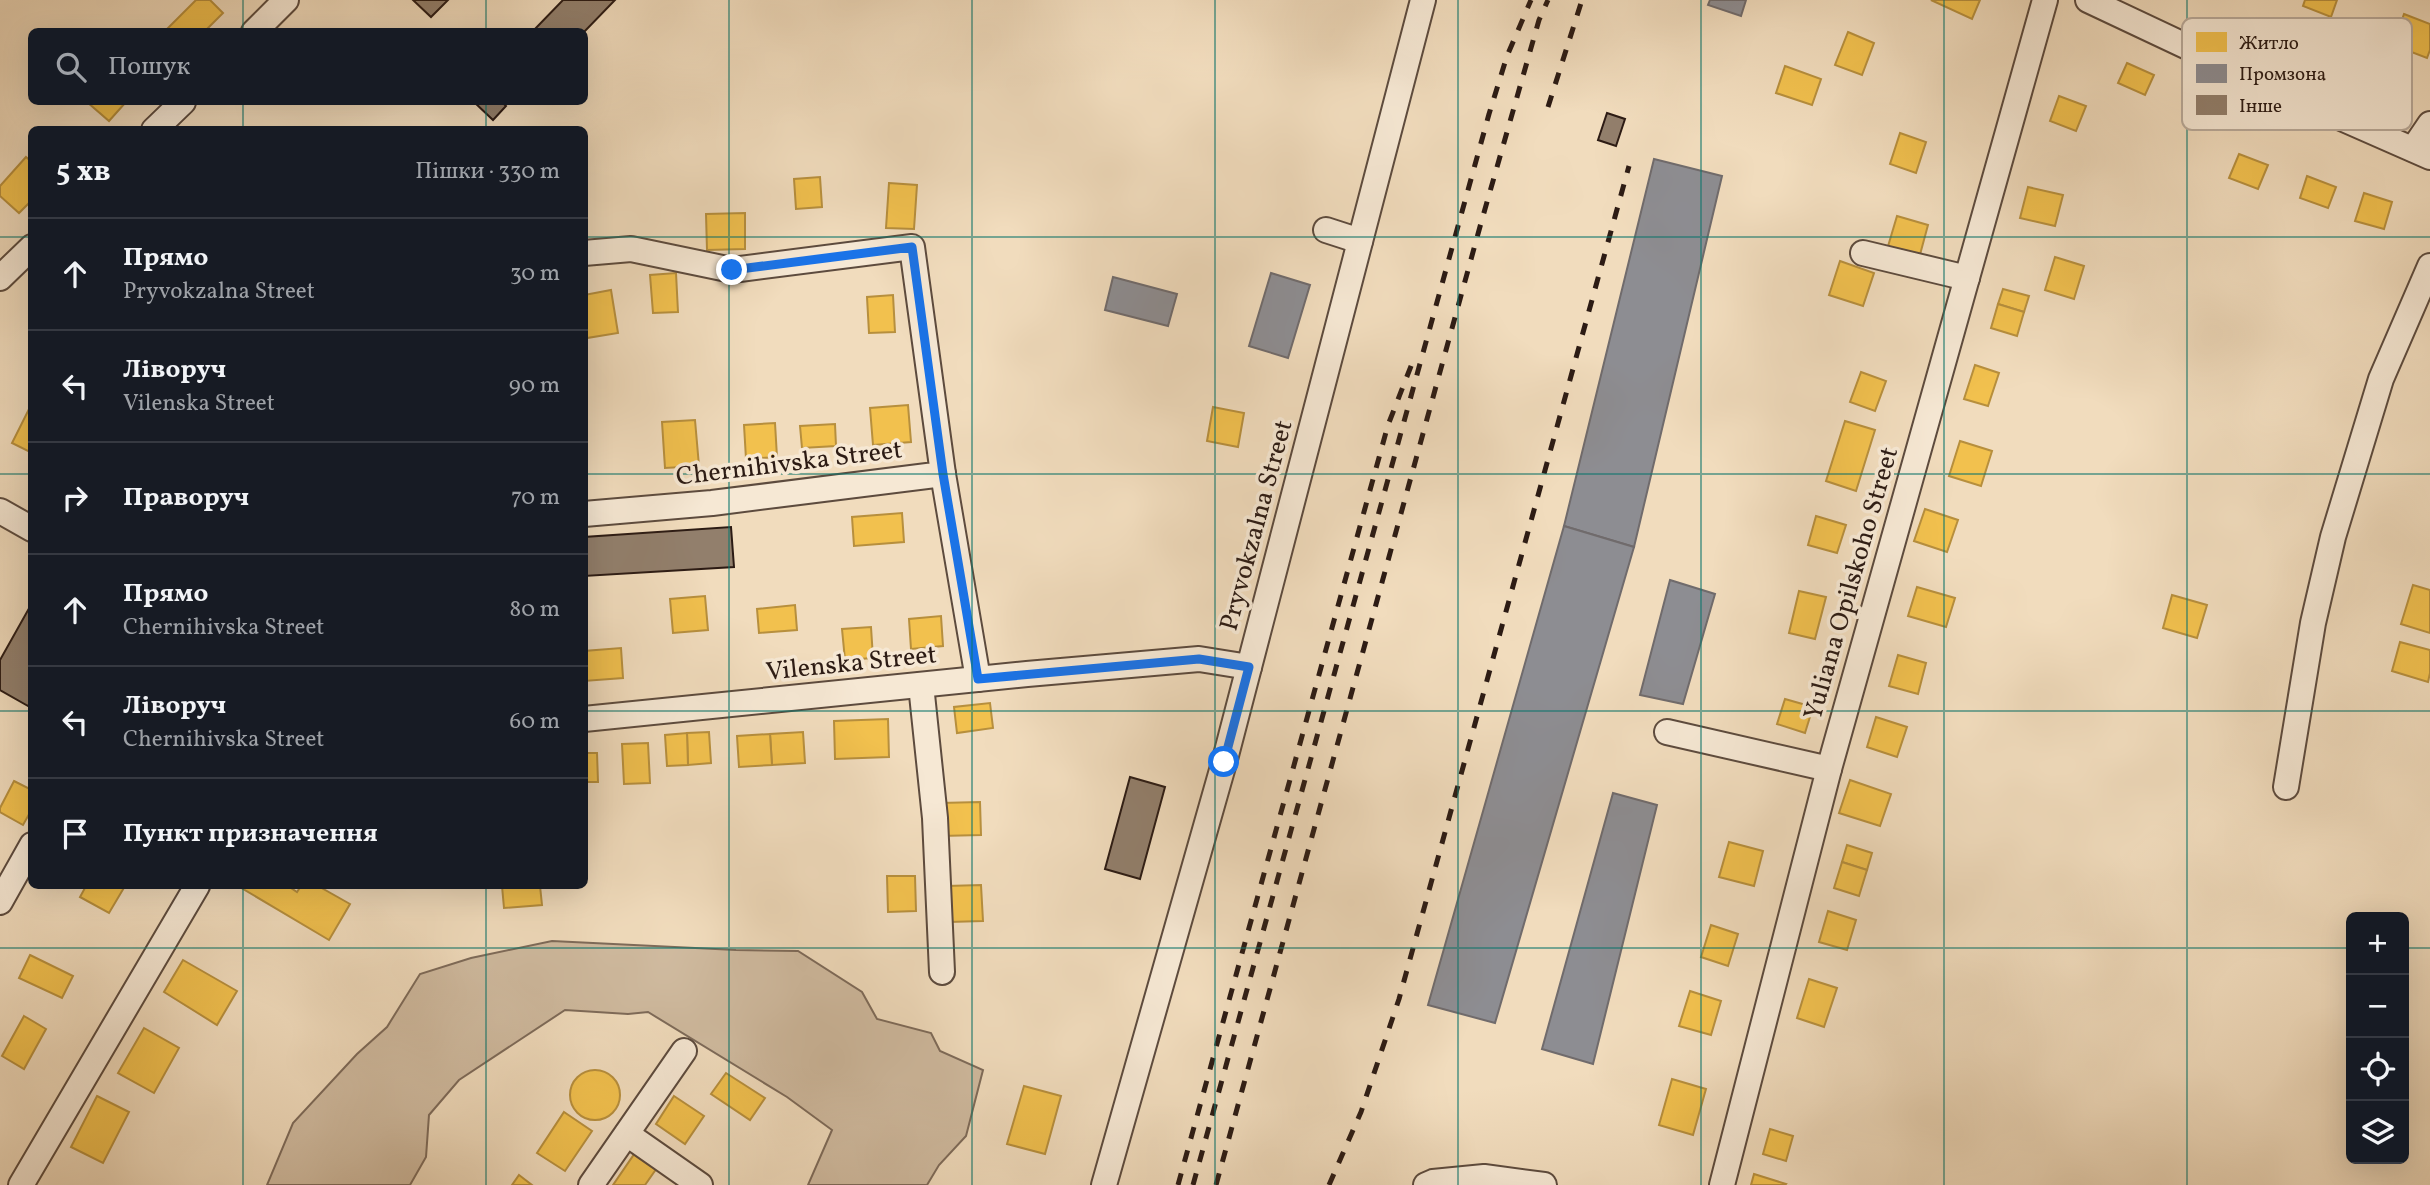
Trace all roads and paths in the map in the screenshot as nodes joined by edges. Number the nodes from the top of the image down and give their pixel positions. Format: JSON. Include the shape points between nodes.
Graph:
{"nodes":[{"id":1,"x":286,"y":0,"type":"edge"},
{"id":2,"x":1423,"y":0,"type":"edge"},
{"id":3,"x":2045,"y":0,"type":"edge"},
{"id":4,"x":2088,"y":0,"type":"edge"},
{"id":5,"x":258,"y":28,"type":"edge"},
{"id":6,"x":2182,"y":44,"type":"edge"},
{"id":7,"x":180,"y":105,"type":"edge"},
{"id":8,"x":2430,"y":124,"type":"edge"},
{"id":9,"x":158,"y":126,"type":"edge"},
{"id":10,"x":2369,"y":130,"type":"edge"},
{"id":11,"x":2421,"y":153,"type":"edge"},
{"id":12,"x":1326,"y":230,"type":"dead end"},
{"id":13,"x":1360,"y":241,"type":"junction"},
{"id":14,"x":28,"y":251,"type":"edge"},
{"id":15,"x":588,"y":253,"type":"edge"},
{"id":16,"x":1863,"y":253,"type":"dead end"},
{"id":17,"x":2430,"y":266,"type":"edge"},
{"id":18,"x":0,"y":278,"type":"edge"},
{"id":19,"x":1967,"y":278,"type":"junction"},
{"id":20,"x":943,"y":474,"type":"junction"},
{"id":21,"x":0,"y":511,"type":"edge"},
{"id":22,"x":588,"y":514,"type":"edge"},
{"id":23,"x":28,"y":527,"type":"edge"},
{"id":24,"x":1249,"y":667,"type":"junction"},
{"id":25,"x":978,"y":679,"type":"junction"},
{"id":26,"x":921,"y":685,"type":"junction"},
{"id":27,"x":588,"y":719,"type":"edge"},
{"id":28,"x":1667,"y":732,"type":"dead end"},
{"id":29,"x":1829,"y":769,"type":"junction"},
{"id":30,"x":2286,"y":787,"type":"dead end"},
{"id":31,"x":28,"y":852,"type":"edge"},
{"id":32,"x":195,"y":889,"type":"edge"},
{"id":33,"x":0,"y":902,"type":"edge"},
{"id":34,"x":942,"y":972,"type":"dead end"},
{"id":35,"x":684,"y":1051,"type":"dead end"},
{"id":36,"x":627,"y":1134,"type":"junction"},
{"id":37,"x":21,"y":1185,"type":"edge"},
{"id":38,"x":591,"y":1185,"type":"edge"},
{"id":39,"x":701,"y":1185,"type":"edge"},
{"id":40,"x":1104,"y":1185,"type":"edge"},
{"id":41,"x":1426,"y":1185,"type":"edge"},
{"id":42,"x":1544,"y":1185,"type":"edge"},
{"id":43,"x":1722,"y":1185,"type":"edge"}],
"edges":[{"from":1,"to":5,"type":"street"},
{"from":2,"to":13,"type":"street","name":"Pryvokzalna Street"},
{"from":3,"to":19,"type":"street","name":"Yuliana Opilskoho Street"},
{"from":4,"to":6,"type":"street"},
{"from":7,"to":9,"type":"street"},
{"from":8,"to":11,"type":"street"},
{"from":10,"to":11,"type":"street"},
{"from":12,"to":13,"type":"street"},
{"from":13,"to":24,"type":"street","name":"Pryvokzalna Street"},
{"from":14,"to":18,"type":"street"},
{"from":15,"to":20,"type":"street","name":"Chernihivska Street","via":[[631,249],[732,270],[912,247]]},
{"from":16,"to":19,"type":"street"},
{"from":17,"to":30,"type":"street","via":[[2381,379],[2333,537],[2313,623]]},
{"from":19,"to":29,"type":"street","name":"Yuliana Opilskoho Street"},
{"from":20,"to":22,"type":"street","name":"Chernihivska Street"},
{"from":20,"to":25,"type":"street"},
{"from":21,"to":23,"type":"street"},
{"from":24,"to":25,"type":"street","name":"Vilenska Street","via":[[1199,659]]},
{"from":24,"to":40,"type":"street","name":"Pryvokzalna Street"},
{"from":25,"to":26,"type":"street","name":"Vilenska Street"},
{"from":26,"to":27,"type":"street","name":"Vilenska Street"},
{"from":26,"to":34,"type":"street","via":[[935,818]]},
{"from":28,"to":29,"type":"street"},
{"from":29,"to":43,"type":"street","name":"Yuliana Opilskoho Street"},
{"from":31,"to":33,"type":"street"},
{"from":32,"to":37,"type":"street"},
{"from":35,"to":36,"type":"street"},
{"from":36,"to":38,"type":"street"},
{"from":36,"to":39,"type":"street"},
{"from":41,"to":42,"type":"street","via":[[1484,1177]]}]}
